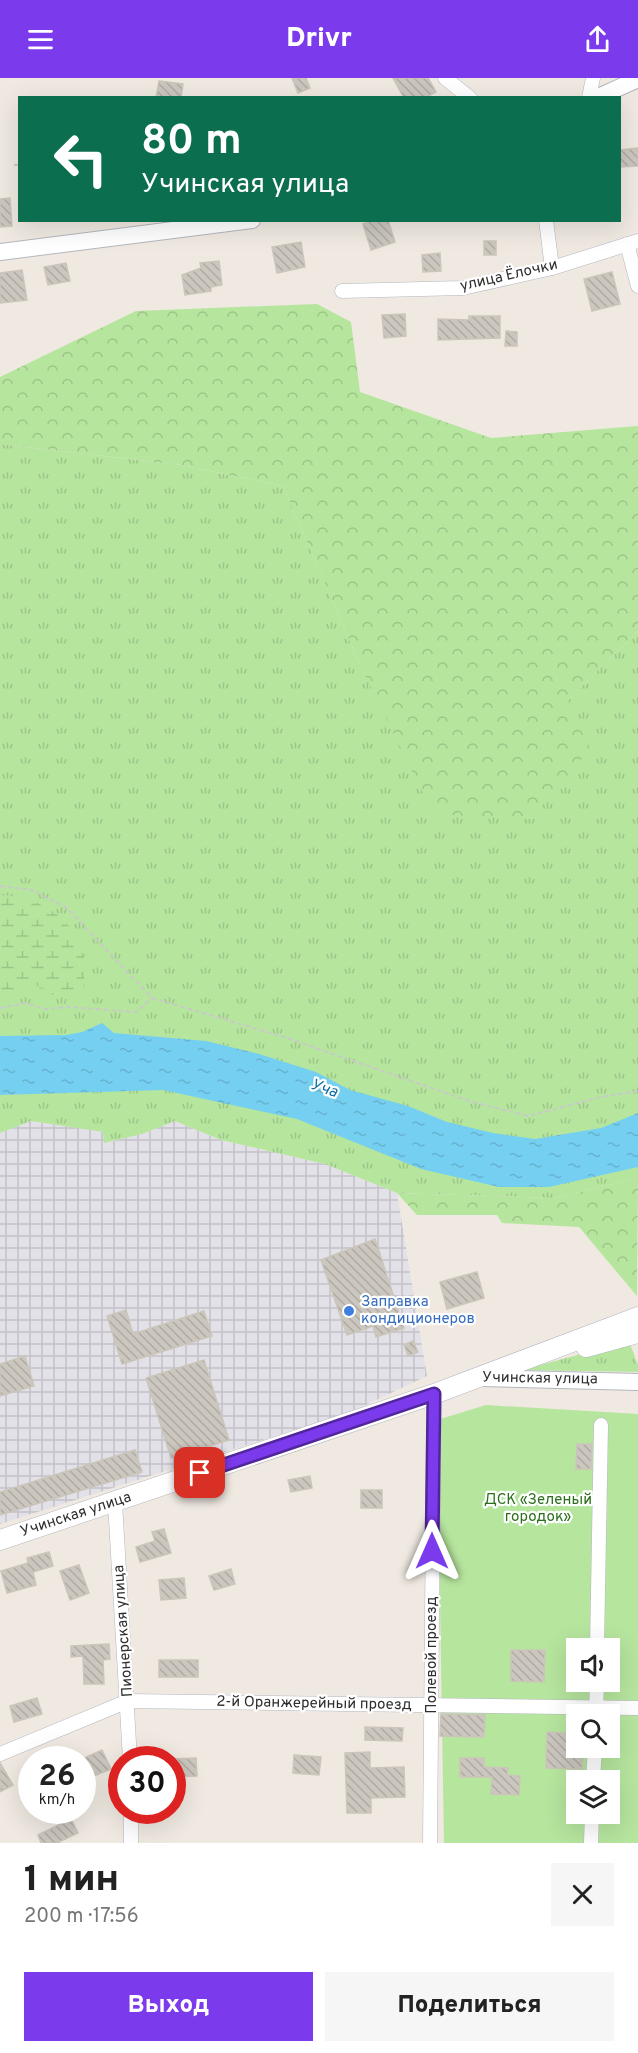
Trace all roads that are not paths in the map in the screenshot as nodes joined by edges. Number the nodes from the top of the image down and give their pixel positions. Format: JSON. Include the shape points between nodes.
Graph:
{"nodes":[{"id":1,"x":445,"y":78,"type":"edge"},
{"id":2,"x":593,"y":78,"type":"edge"},
{"id":3,"x":638,"y":80,"type":"edge"},
{"id":4,"x":468,"y":96,"type":"edge"},
{"id":5,"x":589,"y":96,"type":"edge"},
{"id":6,"x":601,"y":96,"type":"edge"},
{"id":7,"x":236,"y":222,"type":"edge"},
{"id":8,"x":546,"y":222,"type":"edge"},
{"id":9,"x":633,"y":243,"type":"edge"},
{"id":10,"x":0,"y":252,"type":"edge"},
{"id":11,"x":552,"y":268,"type":"junction"},
{"id":12,"x":638,"y":286,"type":"edge"},
{"id":13,"x":342,"y":291,"type":"dead end"},
{"id":14,"x":638,"y":1317,"type":"edge"},
{"id":15,"x":638,"y":1333,"type":"edge"},
{"id":16,"x":476,"y":1377,"type":"junction"},
{"id":17,"x":638,"y":1382,"type":"edge"},
{"id":18,"x":434,"y":1394,"type":"junction"},
{"id":19,"x":601,"y":1425,"type":"dead end"},
{"id":20,"x":115,"y":1502,"type":"junction"},
{"id":21,"x":0,"y":1540,"type":"edge"},
{"id":22,"x":597,"y":1638,"type":"edge"},
{"id":23,"x":128,"y":1701,"type":"junction"},
{"id":24,"x":433,"y":1706,"type":"junction"},
{"id":25,"x":638,"y":1708,"type":"edge"},
{"id":26,"x":566,"y":1709,"type":"edge"},
{"id":27,"x":620,"y":1709,"type":"edge"},
{"id":28,"x":130,"y":1746,"type":"edge"},
{"id":29,"x":0,"y":1754,"type":"edge"},
{"id":30,"x":131,"y":1824,"type":"edge"},
{"id":31,"x":592,"y":1824,"type":"edge"},
{"id":32,"x":131,"y":1843,"type":"edge"},
{"id":33,"x":430,"y":1843,"type":"edge"},
{"id":34,"x":591,"y":1843,"type":"edge"}],
"edges":[{"from":1,"to":4,"type":"street"},
{"from":2,"to":5,"type":"street"},
{"from":3,"to":6,"type":"street"},
{"from":7,"to":10,"type":"street"},
{"from":8,"to":11,"type":"street"},
{"from":9,"to":11,"type":"street","name":"улица Ёлочки"},
{"from":9,"to":12,"type":"street"},
{"from":11,"to":13,"type":"street","name":"улица Ёлочки","via":[[463,288]]},
{"from":14,"to":16,"type":"main road"},
{"from":15,"to":16,"type":"main road"},
{"from":16,"to":17,"type":"street","name":"Учинская улица"},
{"from":16,"to":18,"type":"main road","name":"Учинская улица"},
{"from":18,"to":20,"type":"main road","name":"Учинская улица"},
{"from":18,"to":24,"type":"street","name":"Полевой проезд"},
{"from":19,"to":22,"type":"street"},
{"from":20,"to":21,"type":"main road","name":"Учинская улица"},
{"from":20,"to":23,"type":"street","name":"Пионерская улица"},
{"from":23,"to":24,"type":"street","name":"2-й Оранжерейный проезд"},
{"from":23,"to":28,"type":"street","name":"Пионерская улица"},
{"from":23,"to":29,"type":"street","name":"2-й Оранжерейный проезд"},
{"from":24,"to":26,"type":"street","name":"2-й Оранжерейный проезд"},
{"from":24,"to":33,"type":"street","name":"Полевой проезд"},
{"from":25,"to":27,"type":"street","name":"2-й Оранжерейный проезд"},
{"from":30,"to":32,"type":"street"},
{"from":31,"to":34,"type":"street"}]}
